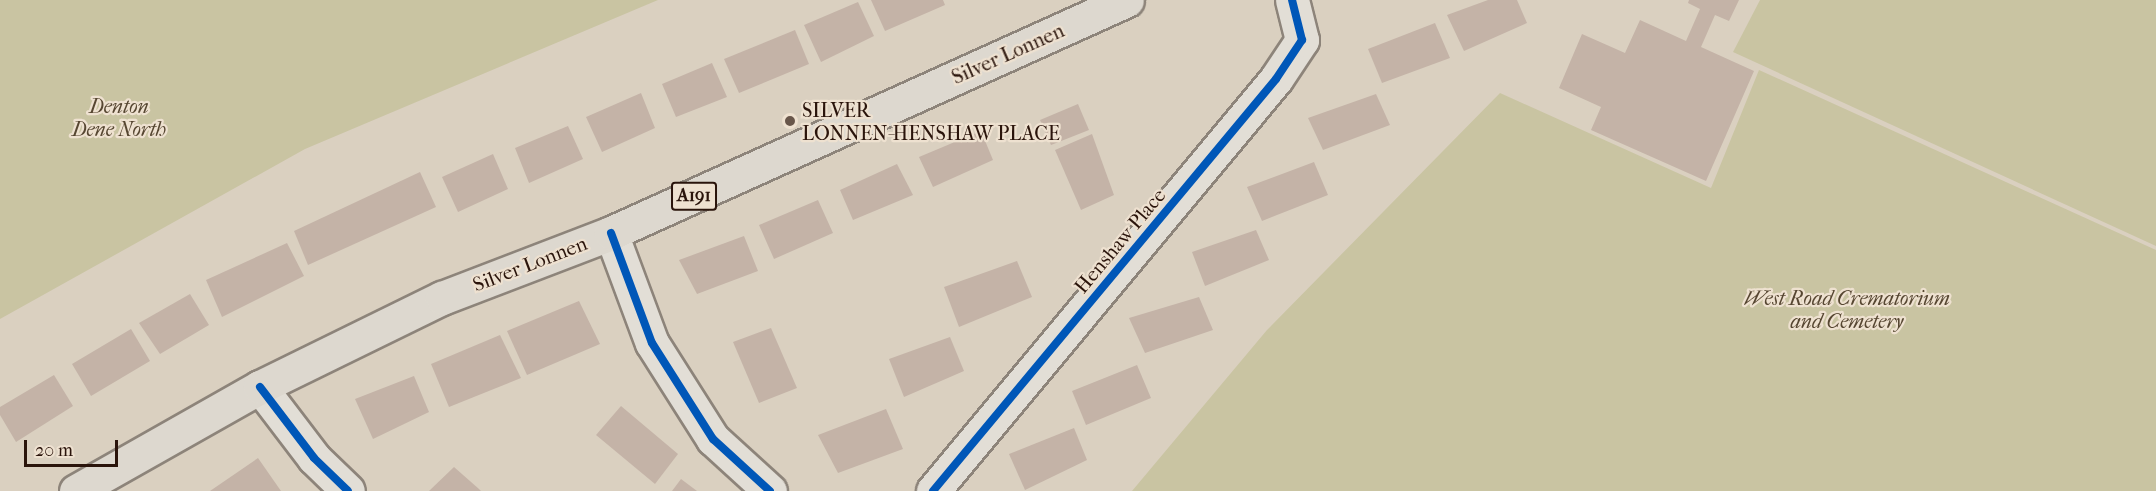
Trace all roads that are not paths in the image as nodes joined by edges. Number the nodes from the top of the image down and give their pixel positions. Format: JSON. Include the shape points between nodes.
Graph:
{"nodes":[{"id":1,"x":1127,"y":0,"type":"edge"},
{"id":2,"x":1292,"y":0,"type":"edge"},
{"id":3,"x":611,"y":233,"type":"junction"},
{"id":4,"x":260,"y":387,"type":"junction"},
{"id":5,"x":76,"y":491,"type":"edge"},
{"id":6,"x":348,"y":491,"type":"edge"},
{"id":7,"x":770,"y":491,"type":"edge"},
{"id":8,"x":933,"y":491,"type":"edge"}],
"edges":[{"from":1,"to":3,"type":"main road","name":"Silver Lonnen","number":"A191"},
{"from":2,"to":8,"type":"street","name":"Henshaw Place","via":[[1302,40],[1276,79]]},
{"from":3,"to":4,"type":"main road","name":"Silver Lonnen","number":"A191","via":[[442,298]]},
{"from":3,"to":7,"type":"street","via":[[652,343],[713,439]]},
{"from":4,"to":5,"type":"main road","name":"Silver Lonnen","number":"A191"},
{"from":4,"to":6,"type":"street","via":[[314,458]]}]}
